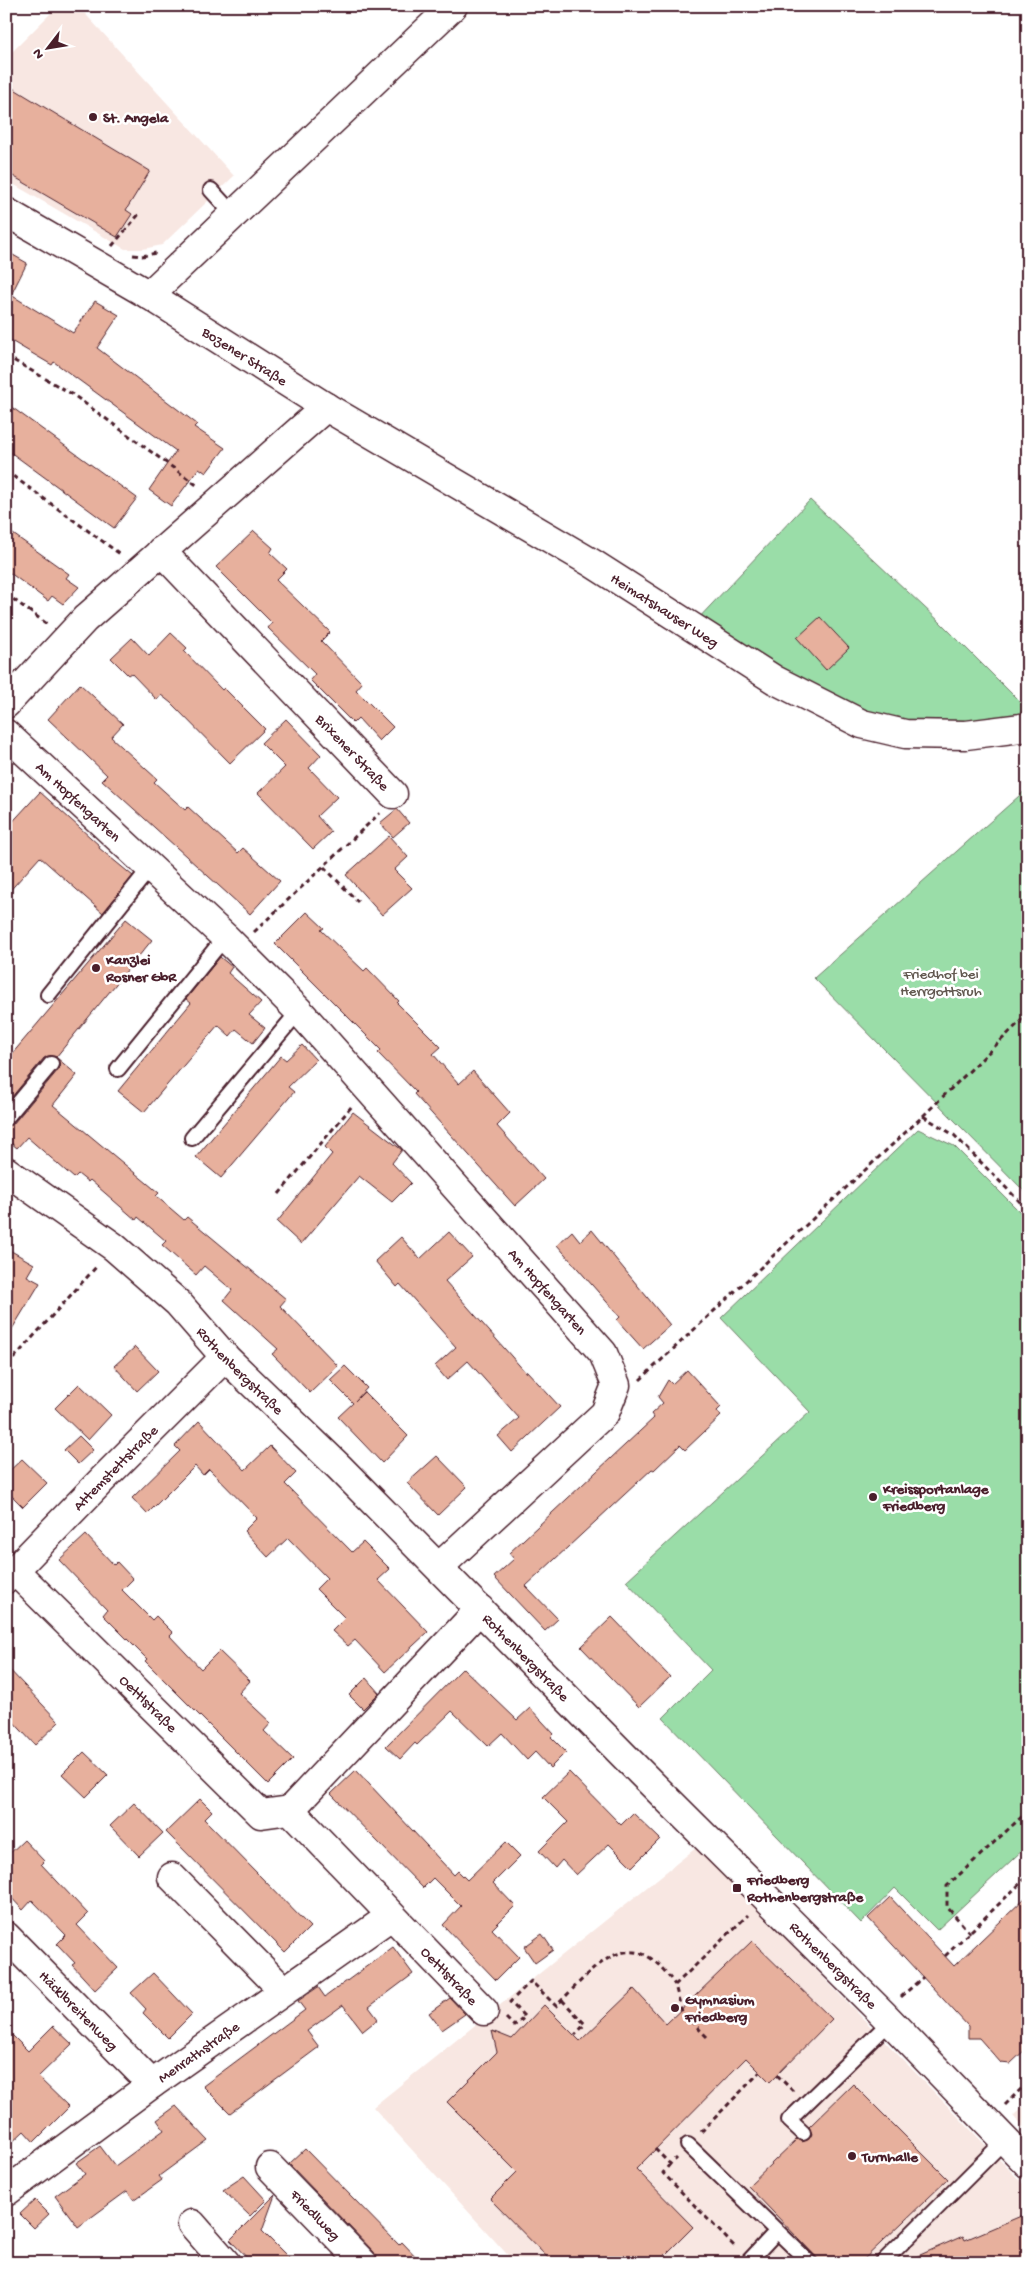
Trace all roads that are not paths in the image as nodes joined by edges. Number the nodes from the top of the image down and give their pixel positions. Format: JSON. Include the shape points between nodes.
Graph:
{"nodes":[{"id":1,"x":452,"y":6,"type":"edge"},
{"id":2,"x":211,"y":190,"type":"dead end"},
{"id":3,"x":6,"y":212,"type":"edge"},
{"id":4,"x":233,"y":214,"type":"junction"},
{"id":5,"x":149,"y":295,"type":"junction"},
{"id":6,"x":326,"y":407,"type":"junction"},
{"id":7,"x":161,"y":551,"type":"junction"},
{"id":8,"x":6,"y":704,"type":"edge"},
{"id":9,"x":1028,"y":727,"type":"edge"},
{"id":10,"x":6,"y":734,"type":"edge"},
{"id":11,"x":393,"y":794,"type":"road end"},
{"id":12,"x":150,"y":868,"type":"junction"},
{"id":13,"x":231,"y":942,"type":"junction"},
{"id":14,"x":48,"y":995,"type":"dead end"},
{"id":15,"x":298,"y":1011,"type":"junction"},
{"id":16,"x":51,"y":1064,"type":"dead end"},
{"id":17,"x":118,"y":1069,"type":"dead end"},
{"id":18,"x":6,"y":1118,"type":"edge"},
{"id":19,"x":192,"y":1138,"type":"dead end"},
{"id":20,"x":6,"y":1171,"type":"edge"},
{"id":21,"x":225,"y":1358,"type":"junction"},
{"id":22,"x":438,"y":1567,"type":"junction"},
{"id":23,"x":10,"y":1575,"type":"edge"},
{"id":24,"x":480,"y":1609,"type":"junction"},
{"id":25,"x":290,"y":1810,"type":"junction"},
{"id":26,"x":172,"y":1877,"type":"dead end"},
{"id":27,"x":391,"y":1916,"type":"junction"},
{"id":28,"x":6,"y":1936,"type":"edge"},
{"id":29,"x":283,"y":1990,"type":"junction"},
{"id":30,"x":484,"y":2011,"type":"dead end"},
{"id":31,"x":890,"y":2022,"type":"junction"},
{"id":32,"x":152,"y":2084,"type":"junction"},
{"id":33,"x":996,"y":2132,"type":"junction"},
{"id":34,"x":803,"y":2133,"type":"dead end"},
{"id":35,"x":688,"y":2145,"type":"dead end"},
{"id":36,"x":1028,"y":2164,"type":"edge"},
{"id":37,"x":270,"y":2167,"type":"dead end"},
{"id":38,"x":6,"y":2192,"type":"edge"},
{"id":39,"x":192,"y":2224,"type":"dead end"},
{"id":40,"x":777,"y":2231,"type":"junction"},
{"id":41,"x":749,"y":2261,"type":"road end"},
{"id":42,"x":226,"y":2263,"type":"edge"},
{"id":43,"x":363,"y":2263,"type":"edge"},
{"id":44,"x":810,"y":2263,"type":"edge"},
{"id":45,"x":882,"y":2263,"type":"edge"}],
"edges":[{"from":1,"to":4,"type":"street"},
{"from":2,"to":4,"type":"lane"},
{"from":3,"to":5,"type":"street"},
{"from":4,"to":5,"type":"street"},
{"from":5,"to":6,"type":"street","name":"Bozener Straße"},
{"from":6,"to":7,"type":"street"},
{"from":6,"to":9,"type":"street","name":"Heimatshauser Weg","via":[[592,563],[775,680],[862,724],[905,734],[957,735]]},
{"from":7,"to":8,"type":"street","via":[[66,638]]},
{"from":7,"to":11,"type":"street","name":"Brixener Straße"},
{"from":10,"to":12,"type":"street","name":"Am Hopfengarten"},
{"from":12,"to":13,"type":"street","name":"Am Hopfengarten"},
{"from":12,"to":14,"type":"lane"},
{"from":13,"to":15,"type":"street","name":"Am Hopfengarten"},
{"from":13,"to":17,"type":"lane"},
{"from":15,"to":19,"type":"lane"},
{"from":15,"to":22,"type":"street","name":"Am Hopfengarten","via":[[603,1353],[616,1386],[605,1412]]},
{"from":16,"to":18,"type":"lane"},
{"from":20,"to":21,"type":"street","name":"Rothenbergstraße","via":[[114,1246],[178,1303]]},
{"from":21,"to":22,"type":"street","name":"Rothenbergstraße"},
{"from":21,"to":23,"type":"street","name":"Attemstettstraße"},
{"from":22,"to":24,"type":"street","name":"Rothenbergstraße"},
{"from":23,"to":25,"type":"street","name":"Oettlstraße","via":[[261,1814]]},
{"from":24,"to":25,"type":"street"},
{"from":24,"to":31,"type":"street","name":"Rothenbergstraße"},
{"from":25,"to":27,"type":"street","name":"Oettlstraße"},
{"from":26,"to":29,"type":"street"},
{"from":27,"to":29,"type":"street","name":"Menrathstraße"},
{"from":27,"to":30,"type":"street","name":"Oettlstraße"},
{"from":28,"to":32,"type":"street","name":"Häcklbreitenweg"},
{"from":29,"to":32,"type":"street","name":"Menrathstraße"},
{"from":31,"to":33,"type":"street","name":"Rothenbergstraße"},
{"from":31,"to":34,"type":"lane","via":[[789,2120]]},
{"from":32,"to":38,"type":"street","name":"Menrathstraße"},
{"from":33,"to":36,"type":"street","name":"Rothenbergstraße"},
{"from":33,"to":45,"type":"lane"},
{"from":35,"to":40,"type":"lane"},
{"from":37,"to":43,"type":"street","name":"Friedlweg"},
{"from":39,"to":42,"type":"street"},
{"from":40,"to":41,"type":"lane"},
{"from":40,"to":44,"type":"lane"}]}
